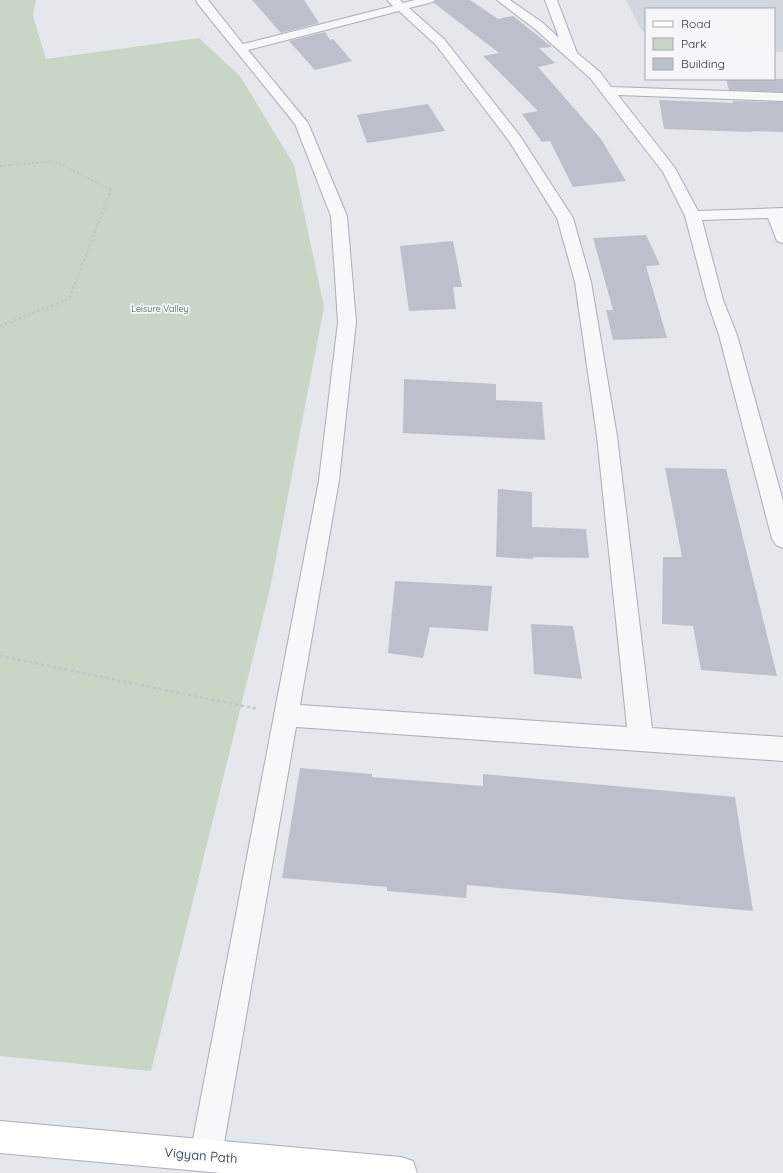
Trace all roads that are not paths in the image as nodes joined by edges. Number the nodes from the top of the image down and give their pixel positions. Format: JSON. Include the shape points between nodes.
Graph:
{"nodes":[{"id":1,"x":202,"y":0,"type":"edge"},
{"id":2,"x":429,"y":0,"type":"edge"},
{"id":3,"x":503,"y":0,"type":"edge"},
{"id":4,"x":551,"y":0,"type":"edge"},
{"id":5,"x":397,"y":4,"type":"edge"},
{"id":6,"x":240,"y":48,"type":"junction"},
{"id":7,"x":572,"y":55,"type":"junction"},
{"id":8,"x":607,"y":91,"type":"junction"},
{"id":9,"x":783,"y":97,"type":"edge"},
{"id":10,"x":779,"y":213,"type":"edge"},
{"id":11,"x":694,"y":216,"type":"junction"},
{"id":12,"x":783,"y":238,"type":"edge"},
{"id":13,"x":783,"y":539,"type":"edge"},
{"id":14,"x":286,"y":714,"type":"junction"},
{"id":15,"x":641,"y":739,"type":"junction"},
{"id":16,"x":783,"y":749,"type":"edge"},
{"id":17,"x":0,"y":1137,"type":"edge"},
{"id":18,"x":206,"y":1155,"type":"junction"},
{"id":19,"x":401,"y":1173,"type":"edge"}],
"edges":[{"from":1,"to":6,"type":"street"},
{"from":2,"to":5,"type":"street"},
{"from":3,"to":7,"type":"street","via":[[539,26]]},
{"from":4,"to":7,"type":"street"},
{"from":5,"to":6,"type":"street"},
{"from":5,"to":15,"type":"street","via":[[440,42],[515,138],[564,218],[583,282],[607,436]]},
{"from":6,"to":14,"type":"street","via":[[301,123],[339,216],[347,322],[329,480]]},
{"from":7,"to":8,"type":"street","via":[[595,75]]},
{"from":8,"to":9,"type":"street"},
{"from":8,"to":11,"type":"street","via":[[670,171]]},
{"from":10,"to":11,"type":"street"},
{"from":10,"to":12,"type":"street"},
{"from":11,"to":13,"type":"street","via":[[715,300],[728,335]]},
{"from":14,"to":15,"type":"street"},
{"from":14,"to":18,"type":"street"},
{"from":15,"to":16,"type":"street"},
{"from":17,"to":18,"type":"main road","name":"Vigyan Path"},
{"from":18,"to":19,"type":"main road","name":"Vigyan Path"}]}
